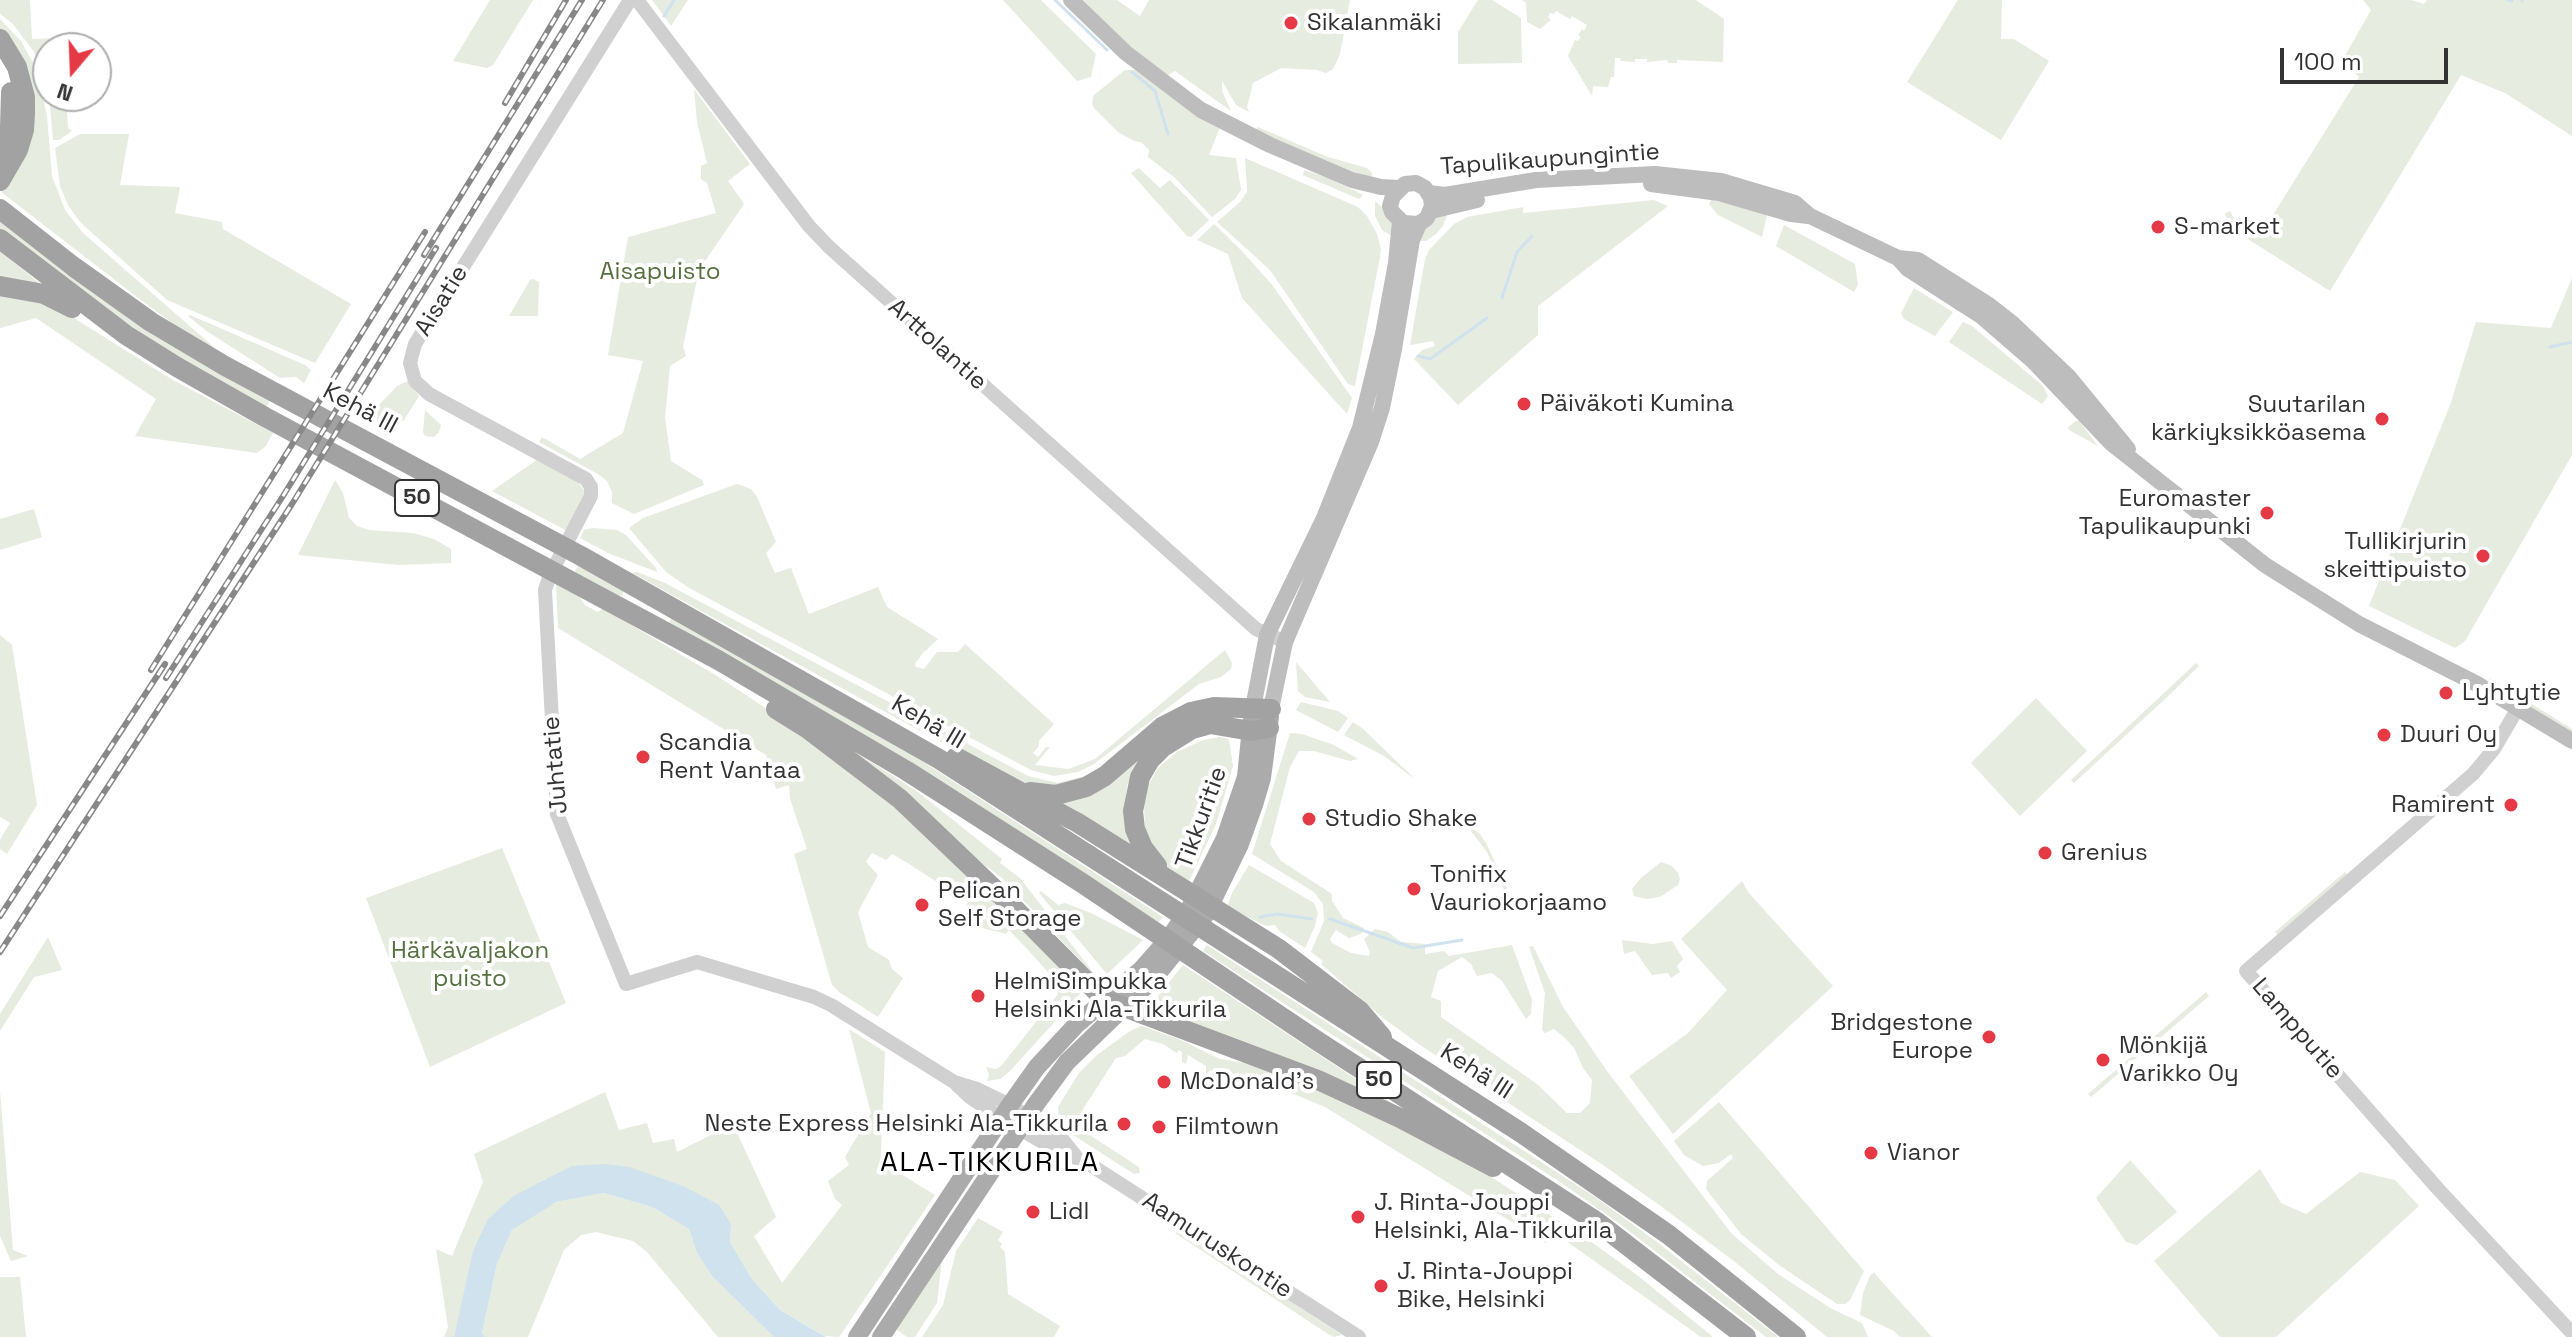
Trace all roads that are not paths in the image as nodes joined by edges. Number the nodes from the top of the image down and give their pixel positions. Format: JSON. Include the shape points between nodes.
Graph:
{"nodes":[{"id":1,"x":630,"y":0,"type":"edge"},
{"id":2,"x":637,"y":0,"type":"edge"},
{"id":3,"x":1071,"y":0,"type":"edge"},
{"id":4,"x":0,"y":39,"type":"edge"},
{"id":5,"x":0,"y":62,"type":"edge"},
{"id":6,"x":0,"y":156,"type":"edge"},
{"id":7,"x":1352,"y":180,"type":"junction"},
{"id":8,"x":0,"y":181,"type":"edge"},
{"id":9,"x":1399,"y":188,"type":"junction"},
{"id":10,"x":1429,"y":193,"type":"junction"},
{"id":11,"x":1390,"y":206,"type":"junction"},
{"id":12,"x":1431,"y":211,"type":"junction"},
{"id":13,"x":6,"y":214,"type":"edge"},
{"id":14,"x":1810,"y":216,"type":"junction"},
{"id":15,"x":1400,"y":221,"type":"junction"},
{"id":16,"x":1419,"y":224,"type":"junction"},
{"id":17,"x":0,"y":239,"type":"edge"},
{"id":18,"x":0,"y":286,"type":"edge"},
{"id":19,"x":126,"y":335,"type":"junction"},
{"id":20,"x":547,"y":582,"type":"joint"},
{"id":21,"x":1267,"y":635,"type":"junction"},
{"id":22,"x":1285,"y":642,"type":"junction"},
{"id":23,"x":718,"y":660,"type":"junction"},
{"id":24,"x":2518,"y":708,"type":"junction"},
{"id":25,"x":1261,"y":719,"type":"junction"},
{"id":26,"x":893,"y":732,"type":"junction"},
{"id":27,"x":2572,"y":741,"type":"edge"},
{"id":28,"x":1019,"y":789,"type":"junction"},
{"id":29,"x":1171,"y":880,"type":"junction"},
{"id":30,"x":626,"y":984,"type":"joint"},
{"id":31,"x":1113,"y":1004,"type":"junction"},
{"id":32,"x":1392,"y":1049,"type":"junction"},
{"id":33,"x":1005,"y":1112,"type":"junction"},
{"id":34,"x":1024,"y":1123,"type":"junction"},
{"id":35,"x":1597,"y":1222,"type":"junction"},
{"id":36,"x":2572,"y":1333,"type":"edge"},
{"id":37,"x":857,"y":1336,"type":"edge"},
{"id":38,"x":881,"y":1337,"type":"edge"},
{"id":39,"x":1359,"y":1337,"type":"edge"},
{"id":40,"x":1746,"y":1337,"type":"edge"},
{"id":41,"x":1796,"y":1337,"type":"edge"}],
"edges":[{"from":1,"to":20,"type":"street","name":"Aisatie","via":[[411,356],[413,377],[429,394],[586,479],[591,487]]},
{"from":2,"to":21,"type":"street","name":"Arttolantie","via":[[829,247]]},
{"from":3,"to":7,"type":"main road","via":[[1126,53],[1201,110]]},
{"from":4,"to":8,"type":"highway","via":[[17,67],[25,113],[18,150]]},
{"from":5,"to":6,"type":"highway","via":[[12,106]]},
{"from":7,"to":9,"type":"main road"},
{"from":7,"to":11,"type":"main road"},
{"from":9,"to":10,"type":"main road","via":[[1416,183]]},
{"from":9,"to":11,"type":"main road"},
{"from":10,"to":12,"type":"main road"},
{"from":10,"to":14,"type":"main road","name":"Tapulikaupungintie","via":[[1536,180],[1684,175],[1759,191],[1795,203]]},
{"from":11,"to":15,"type":"main road"},
{"from":12,"to":14,"type":"main road","name":"Tapulikaupungintie","via":[[1562,187],[1647,183],[1719,193]]},
{"from":12,"to":16,"type":"main road"},
{"from":13,"to":26,"type":"highway","name":"Kehä III","number":"50","via":[[151,322]]},
{"from":14,"to":24,"type":"main road","name":"Tapulikaupungintie","via":[[1898,258],[1981,316],[2033,361],[2111,443],[2280,574],[2359,624]]},
{"from":15,"to":16,"type":"main road"},
{"from":15,"to":21,"type":"main road","name":"Tikkuritie","via":[[1383,334],[1360,428],[1324,518]]},
{"from":16,"to":22,"type":"main road","name":"Tikkuritie","via":[[1371,442]]},
{"from":17,"to":19,"type":"highway","number":"50"},
{"from":18,"to":19,"type":"highway","via":[[44,294]]},
{"from":19,"to":23,"type":"highway","number":"50","via":[[265,417]]},
{"from":20,"to":30,"type":"street","name":"Juhtatie","via":[[557,814]]},
{"from":21,"to":22,"type":"street","name":"Arttolantie"},
{"from":21,"to":25,"type":"main road","name":"Tikkuritie"},
{"from":22,"to":25,"type":"main road","name":"Tikkuritie"},
{"from":23,"to":31,"type":"highway","via":[[749,691],[900,799]]},
{"from":23,"to":35,"type":"highway","number":"50","via":[[1004,832]]},
{"from":24,"to":27,"type":"main road","name":"Tapulikaupungintie"},
{"from":24,"to":36,"type":"street","name":"Lampputie","via":[[2473,774],[2246,971]]},
{"from":25,"to":28,"type":"highway","via":[[1202,709],[1162,727],[1086,787],[1056,795]]},
{"from":25,"to":29,"type":"highway","via":[[1192,729],[1163,747],[1140,777],[1135,829],[1143,848]]},
{"from":25,"to":31,"type":"main road","name":"Tikkuritie","via":[[1212,886],[1148,974]]},
{"from":26,"to":28,"type":"highway","via":[[943,750]]},
{"from":26,"to":32,"type":"highway","name":"Kehä III","number":"50"},
{"from":28,"to":29,"type":"highway"},
{"from":29,"to":32,"type":"highway","via":[[1318,978],[1360,1011]]},
{"from":30,"to":33,"type":"street","name":"Aamuruskontie","via":[[690,962],[750,976],[831,1005],[954,1082],[977,1089]]},
{"from":31,"to":33,"type":"main road","name":"Tikkuritie","via":[[1054,1047]]},
{"from":31,"to":34,"type":"main road","name":"Tikkuritie"},
{"from":31,"to":35,"type":"highway","via":[[1318,1080]]},
{"from":32,"to":41,"type":"highway","name":"Kehä III","number":"50","via":[[1636,1211]]},
{"from":33,"to":34,"type":"street","name":"Aamuruskontie"},
{"from":33,"to":37,"type":"main road","name":"Tikkuritie"},
{"from":34,"to":38,"type":"main road","name":"Tikkuritie"},
{"from":34,"to":39,"type":"street","name":"Aamuruskontie","via":[[1056,1150],[1075,1155]]},
{"from":35,"to":40,"type":"highway","number":"50"}]}
